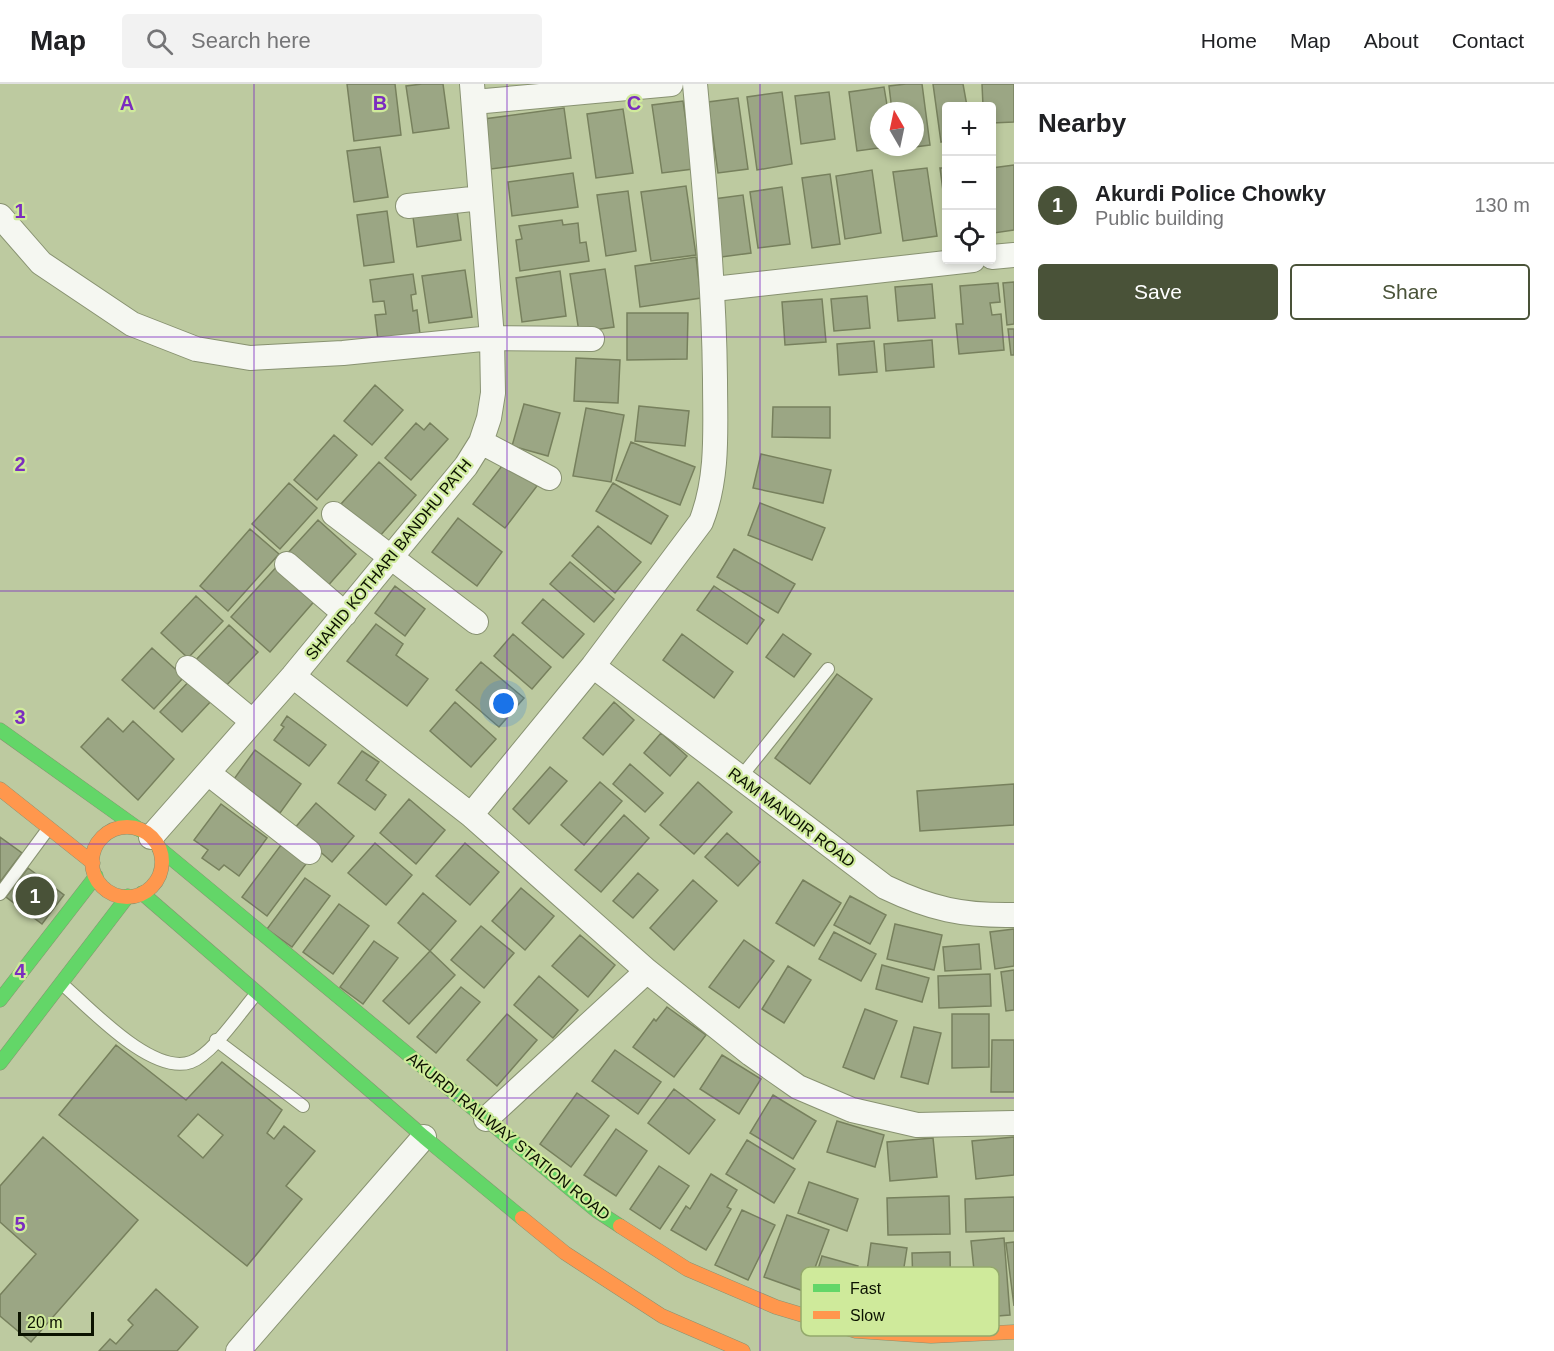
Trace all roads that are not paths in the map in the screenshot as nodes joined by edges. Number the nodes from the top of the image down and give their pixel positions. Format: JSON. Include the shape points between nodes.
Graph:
{"nodes":[{"id":1,"x":671,"y":84,"type":"edge"},
{"id":2,"x":695,"y":84,"type":"edge"},
{"id":3,"x":473,"y":93,"type":"edge"},
{"id":4,"x":481,"y":198,"type":"junction"},
{"id":5,"x":408,"y":206,"type":"dead end"},
{"id":6,"x":0,"y":216,"type":"edge"},
{"id":7,"x":1014,"y":255,"type":"edge"},
{"id":8,"x":996,"y":257,"type":"edge"},
{"id":9,"x":942,"y":264,"type":"edge"},
{"id":10,"x":714,"y":289,"type":"junction"},
{"id":11,"x":492,"y":338,"type":"junction"},
{"id":12,"x":592,"y":339,"type":"dead end"},
{"id":13,"x":481,"y":442,"type":"junction"},
{"id":14,"x":549,"y":478,"type":"dead end"},
{"id":15,"x":334,"y":514,"type":"dead end"},
{"id":16,"x":390,"y":559,"type":"junction"},
{"id":17,"x":287,"y":564,"type":"dead end"},
{"id":18,"x":345,"y":614,"type":"junction"},
{"id":19,"x":476,"y":622,"type":"dead end"},
{"id":20,"x":593,"y":666,"type":"junction"},
{"id":21,"x":188,"y":668,"type":"dead end"},
{"id":22,"x":828,"y":669,"type":"dead end"},
{"id":23,"x":293,"y":676,"type":"junction"},
{"id":24,"x":252,"y":721,"type":"junction"},
{"id":25,"x":0,"y":730,"type":"edge"},
{"id":26,"x":208,"y":773,"type":"junction"},
{"id":27,"x":740,"y":778,"type":"junction"},
{"id":28,"x":0,"y":789,"type":"edge"},
{"id":29,"x":471,"y":815,"type":"junction"},
{"id":30,"x":48,"y":828,"type":"junction"},
{"id":31,"x":150,"y":838,"type":"junction"},
{"id":32,"x":309,"y":852,"type":"dead end"},
{"id":33,"x":94,"y":870,"type":"junction"},
{"id":34,"x":0,"y":894,"type":"edge"},
{"id":35,"x":135,"y":895,"type":"junction"},
{"id":36,"x":1014,"y":915,"type":"edge"},
{"id":37,"x":647,"y":971,"type":"junction"},
{"id":38,"x":61,"y":984,"type":"junction"},
{"id":39,"x":257,"y":992,"type":"junction"},
{"id":40,"x":0,"y":1000,"type":"edge"},
{"id":41,"x":216,"y":1040,"type":"junction"},
{"id":42,"x":0,"y":1063,"type":"edge"},
{"id":43,"x":303,"y":1106,"type":"dead end"},
{"id":44,"x":486,"y":1119,"type":"junction"},
{"id":45,"x":1014,"y":1123,"type":"edge"},
{"id":46,"x":424,"y":1137,"type":"junction"},
{"id":47,"x":801,"y":1314,"type":"edge"},
{"id":48,"x":1014,"y":1332,"type":"edge"},
{"id":49,"x":999,"y":1333,"type":"edge"},
{"id":50,"x":238,"y":1351,"type":"edge"},
{"id":51,"x":743,"y":1351,"type":"edge"}],
"edges":[{"from":1,"to":3,"type":"street"},
{"from":2,"to":10,"type":"street"},
{"from":3,"to":4,"type":"street","name":"SHAHID KOTHARI BANDHU PATH"},
{"from":4,"to":5,"type":"street"},
{"from":4,"to":11,"type":"street","name":"SHAHID KOTHARI BANDHU PATH"},
{"from":6,"to":11,"type":"street","via":[[41,263],[132,324],[196,349],[250,358]]},
{"from":7,"to":8,"type":"street"},
{"from":9,"to":10,"type":"street"},
{"from":10,"to":20,"type":"street","via":[[715,454],[710,497],[700,522]]},
{"from":11,"to":12,"type":"street"},
{"from":11,"to":13,"type":"street","name":"SHAHID KOTHARI BANDHU PATH","via":[[492,393]]},
{"from":13,"to":14,"type":"street"},
{"from":13,"to":16,"type":"street","name":"SHAHID KOTHARI BANDHU PATH"},
{"from":15,"to":16,"type":"street"},
{"from":16,"to":18,"type":"street","name":"SHAHID KOTHARI BANDHU PATH"},
{"from":16,"to":19,"type":"street"},
{"from":17,"to":18,"type":"street"},
{"from":18,"to":23,"type":"street","name":"SHAHID KOTHARI BANDHU PATH"},
{"from":20,"to":27,"type":"street","name":"RAM MANDIR ROAD"},
{"from":20,"to":29,"type":"street"},
{"from":21,"to":24,"type":"street"},
{"from":22,"to":27,"type":"lane"},
{"from":23,"to":24,"type":"street","name":"SHAHID KOTHARI BANDHU PATH"},
{"from":23,"to":29,"type":"street"},
{"from":24,"to":26,"type":"street","name":"SHAHID KOTHARI BANDHU PATH"},
{"from":25,"to":31,"type":"main road","name":"AKURDI RAILWAY STATION ROAD"},
{"from":26,"to":31,"type":"street","name":"SHAHID KOTHARI BANDHU PATH"},
{"from":26,"to":32,"type":"street"},
{"from":27,"to":36,"type":"street","name":"RAM MANDIR ROAD","via":[[885,887],[920,904],[951,912]]},
{"from":28,"to":30,"type":"main road"},
{"from":29,"to":37,"type":"street"},
{"from":30,"to":33,"type":"main road"},
{"from":30,"to":34,"type":"lane"},
{"from":31,"to":33,"type":"main road","via":[[126,827],[107,834],[95,850]]},
{"from":31,"to":35,"type":"main road","via":[[162,861],[160,874],[153,886]]},
{"from":31,"to":44,"type":"main road","name":"AKURDI RAILWAY STATION ROAD"},
{"from":33,"to":35,"type":"main road","via":[[109,891]]},
{"from":33,"to":40,"type":"main road"},
{"from":35,"to":38,"type":"main road"},
{"from":35,"to":39,"type":"main road"},
{"from":37,"to":44,"type":"street"},
{"from":37,"to":45,"type":"street","via":[[798,1087],[852,1110],[917,1125]]},
{"from":38,"to":41,"type":"lane","via":[[144,1054],[166,1063],[190,1062]]},
{"from":38,"to":42,"type":"main road"},
{"from":39,"to":41,"type":"lane"},
{"from":39,"to":46,"type":"main road"},
{"from":41,"to":43,"type":"lane"},
{"from":44,"to":47,"type":"main road","name":"AKURDI RAILWAY STATION ROAD","via":[[597,1211],[677,1263]]},
{"from":46,"to":50,"type":"street"},
{"from":46,"to":51,"type":"main road","via":[[565,1253],[662,1316]]},
{"from":48,"to":49,"type":"main road","name":"AKURDI RAILWAY STATION ROAD"}]}
